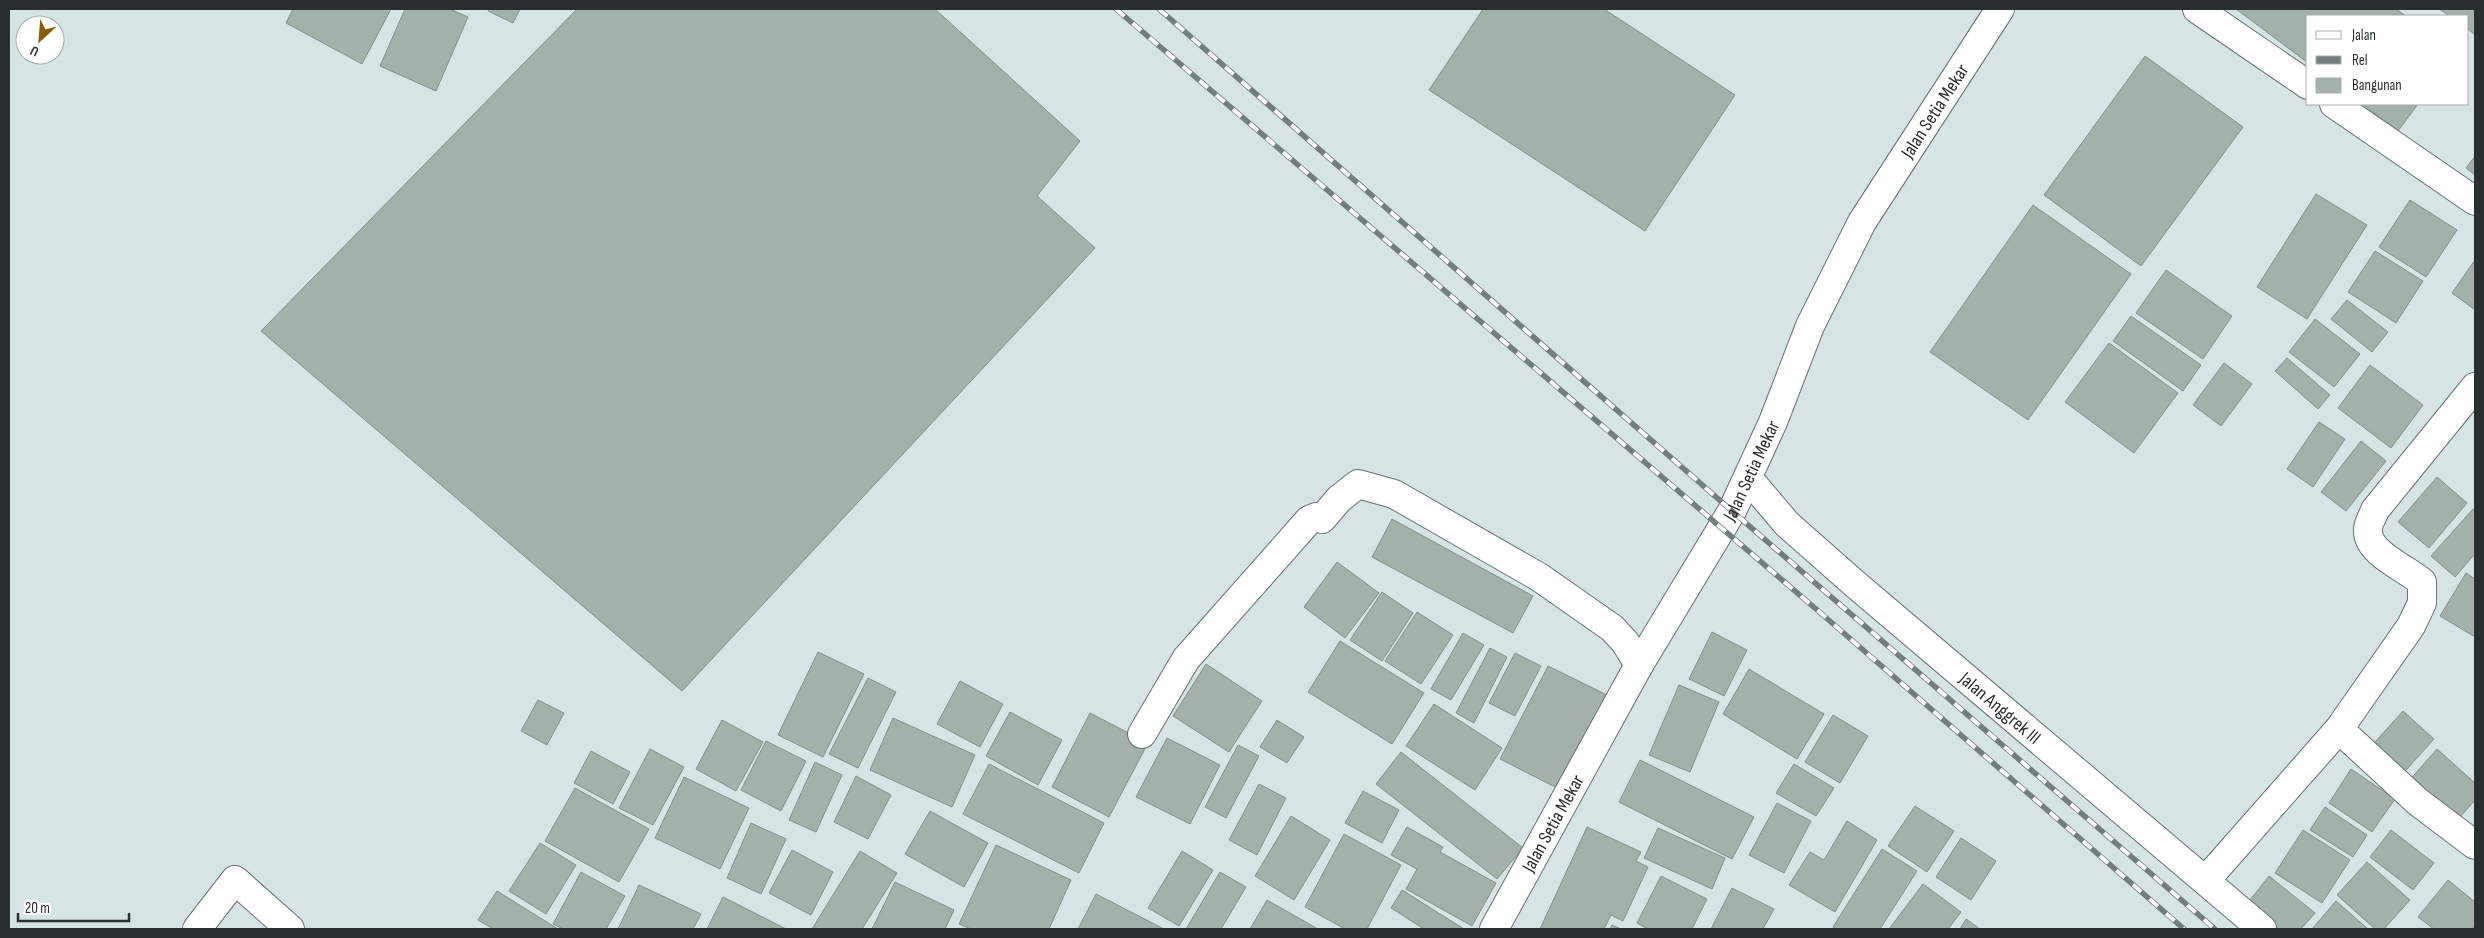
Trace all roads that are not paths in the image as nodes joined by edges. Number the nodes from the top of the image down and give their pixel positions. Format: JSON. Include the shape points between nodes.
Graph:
{"nodes":[{"id":1,"x":2000,"y":9,"type":"edge"},
{"id":2,"x":2197,"y":9,"type":"edge"},
{"id":3,"x":2306,"y":84,"type":"edge"},
{"id":4,"x":2335,"y":105,"type":"edge"},
{"id":5,"x":2475,"y":201,"type":"edge"},
{"id":6,"x":2475,"y":387,"type":"edge"},
{"id":7,"x":1748,"y":478,"type":"junction"},
{"id":8,"x":1639,"y":665,"type":"junction"},
{"id":9,"x":2339,"y":728,"type":"junction"},
{"id":10,"x":1142,"y":734,"type":"dead end"},
{"id":11,"x":2475,"y":845,"type":"edge"},
{"id":12,"x":2206,"y":880,"type":"junction"},
{"id":13,"x":197,"y":929,"type":"edge"},
{"id":14,"x":290,"y":929,"type":"edge"},
{"id":15,"x":1494,"y":929,"type":"edge"},
{"id":16,"x":2262,"y":929,"type":"edge"}],
"edges":[{"from":1,"to":7,"type":"street","name":"Jalan Setia Mekar","via":[[1862,222],[1810,326]]},
{"from":2,"to":3,"type":"street"},
{"from":4,"to":5,"type":"street"},
{"from":6,"to":9,"type":"street","via":[[2375,510],[2368,529],[2372,544],[2385,558],[2422,582],[2422,603],[2411,626]]},
{"from":7,"to":8,"type":"street","name":"Jalan Setia Mekar","via":[[1722,529]]},
{"from":7,"to":12,"type":"street","name":"Jalan Anggrek III","via":[[1787,524],[1855,584]]},
{"from":8,"to":10,"type":"street","via":[[1626,642],[1612,628],[1538,577],[1394,494],[1358,484],[1322,519],[1309,520],[1186,659]]},
{"from":8,"to":15,"type":"street","name":"Jalan Setia Mekar"},
{"from":9,"to":11,"type":"street","via":[[2418,802]]},
{"from":9,"to":12,"type":"street"},
{"from":12,"to":16,"type":"street","name":"Jalan Anggrek III"},
{"from":13,"to":14,"type":"street","via":[[234,880]]}]}
